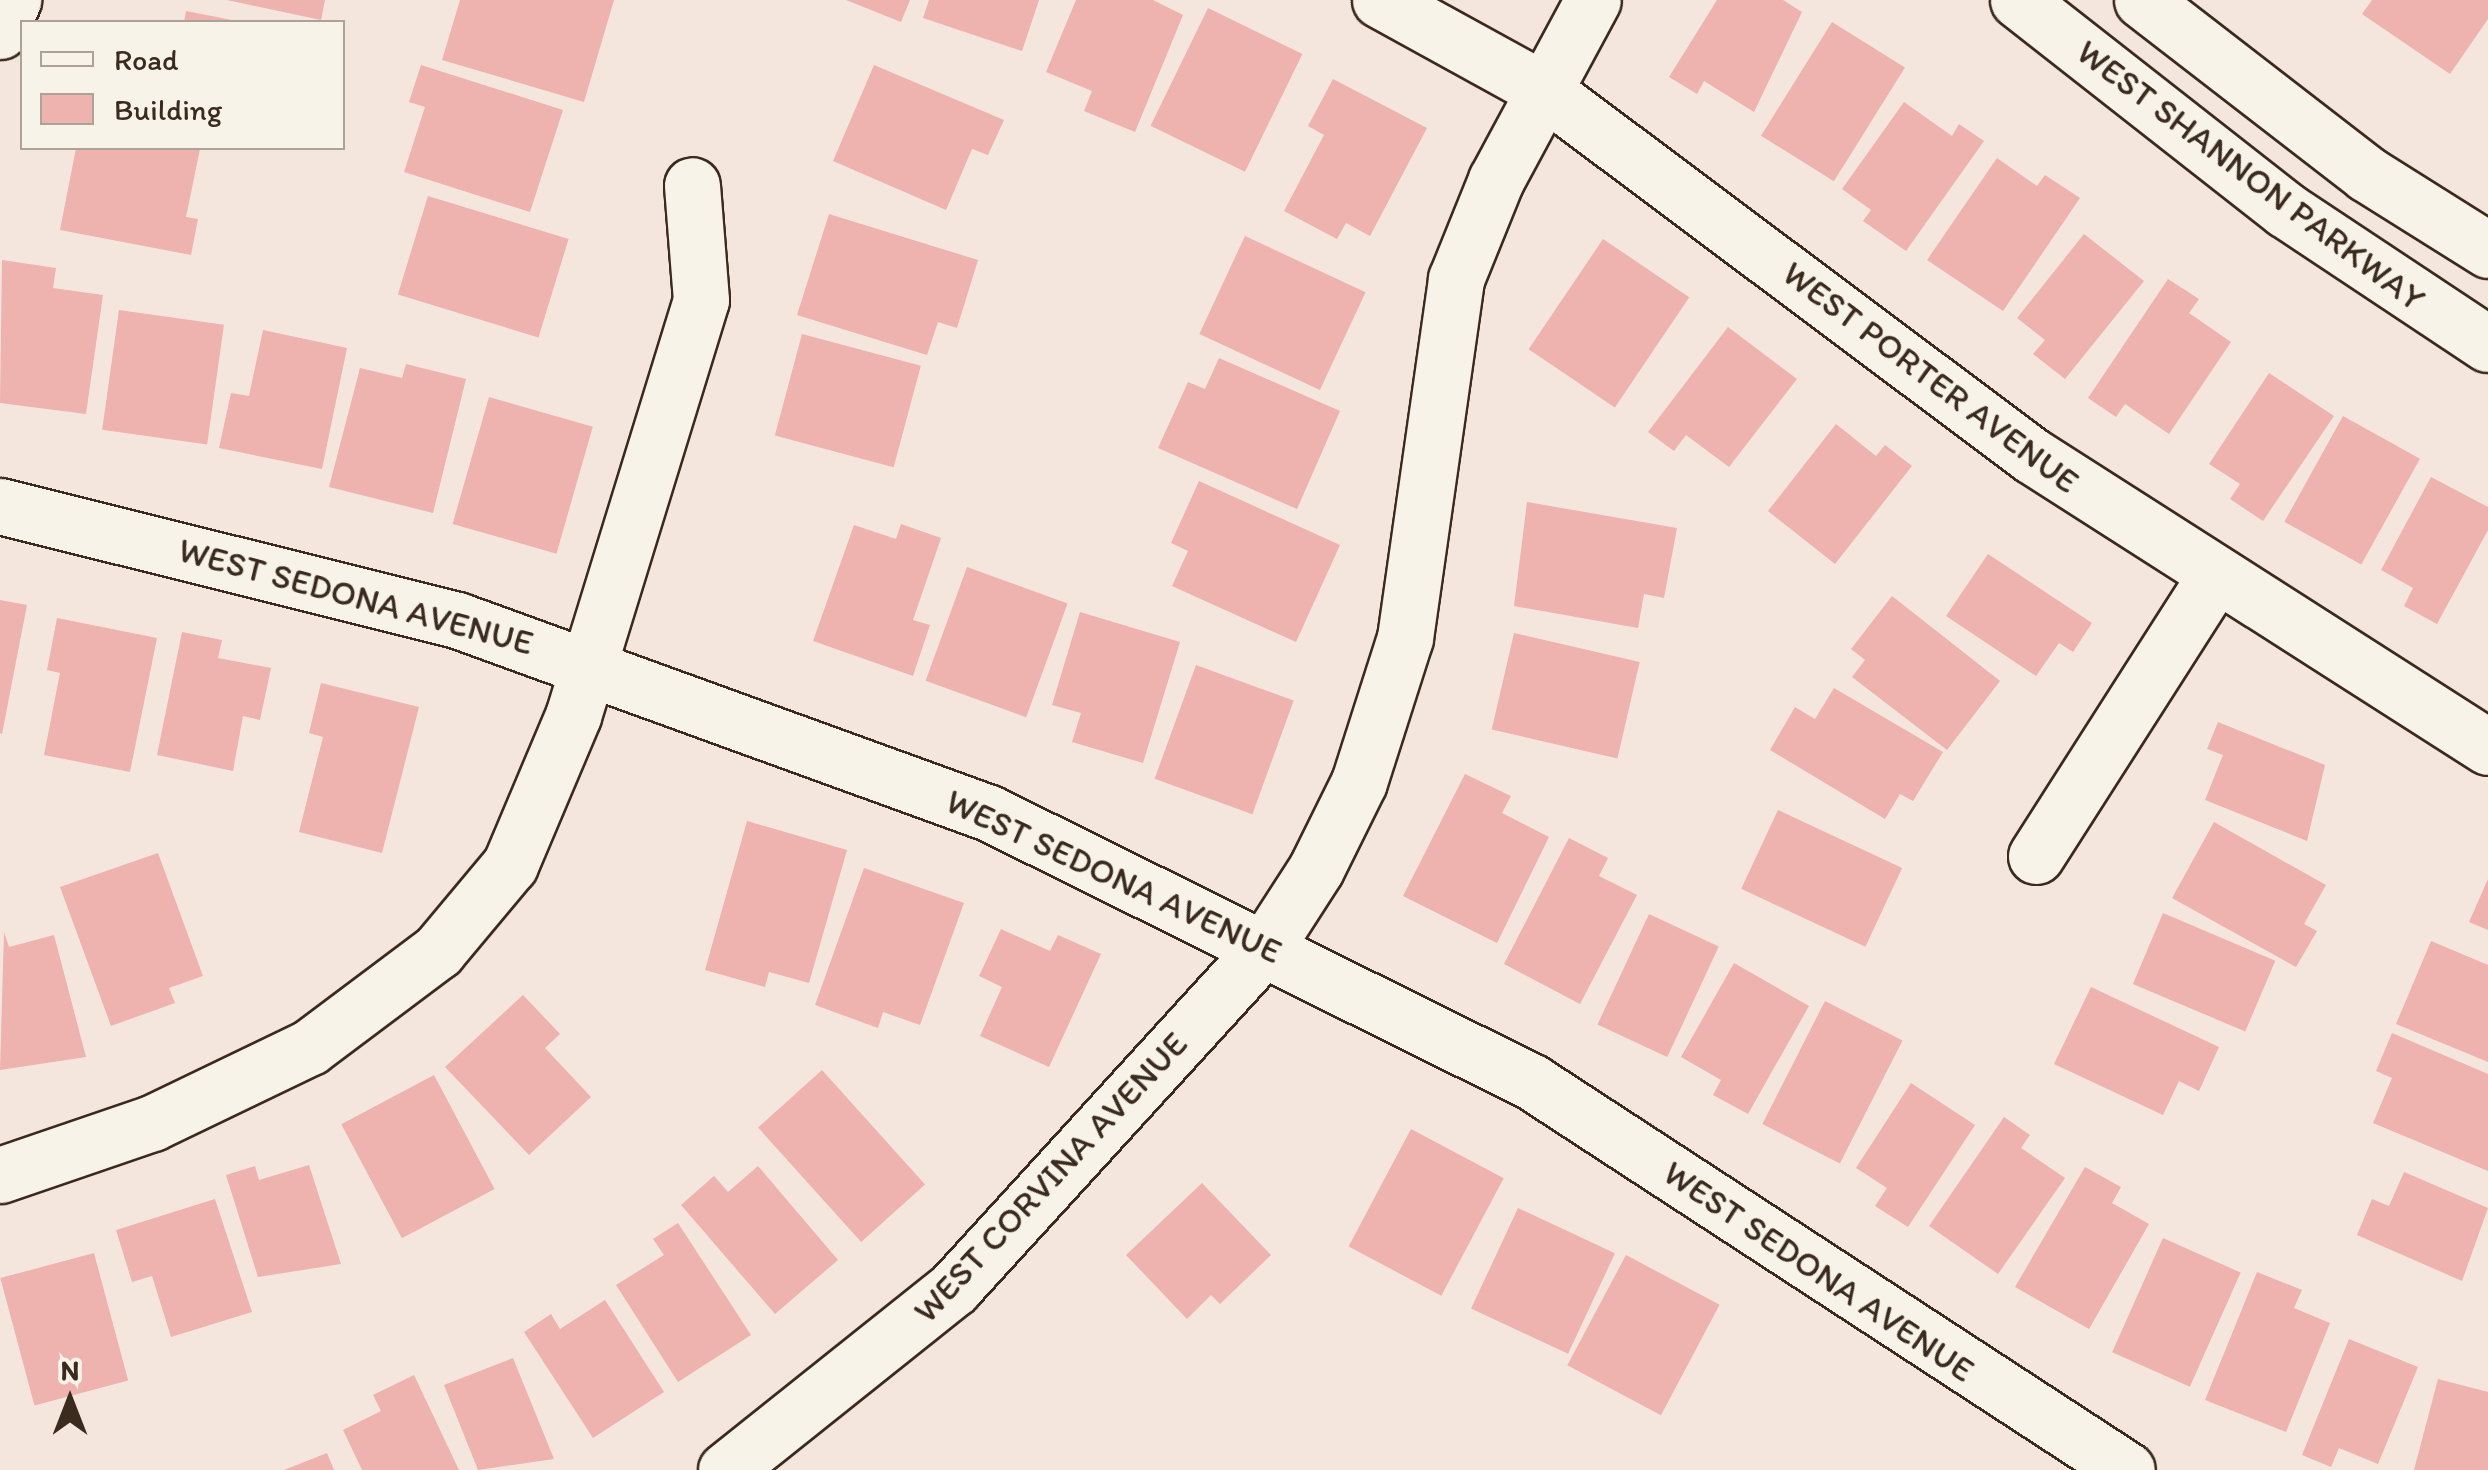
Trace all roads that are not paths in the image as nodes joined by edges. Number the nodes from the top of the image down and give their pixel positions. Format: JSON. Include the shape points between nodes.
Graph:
{"nodes":[{"id":1,"x":13,"y":0,"type":"edge"},
{"id":2,"x":1380,"y":0,"type":"edge"},
{"id":3,"x":1593,"y":0,"type":"edge"},
{"id":4,"x":2018,"y":0,"type":"edge"},
{"id":5,"x":2142,"y":0,"type":"edge"},
{"id":6,"x":0,"y":32,"type":"edge"},
{"id":7,"x":1542,"y":89,"type":"junction"},
{"id":8,"x":692,"y":185,"type":"dead end"},
{"id":9,"x":2488,"y":250,"type":"edge"},
{"id":10,"x":2488,"y":344,"type":"edge"},
{"id":11,"x":0,"y":506,"type":"edge"},
{"id":12,"x":2214,"y":578,"type":"junction"},
{"id":13,"x":589,"y":662,"type":"junction"},
{"id":14,"x":2488,"y":747,"type":"edge"},
{"id":15,"x":2036,"y":856,"type":"dead end"},
{"id":16,"x":1267,"y":945,"type":"junction"},
{"id":17,"x":0,"y":1174,"type":"edge"},
{"id":18,"x":739,"y":1466,"type":"edge"},
{"id":19,"x":2127,"y":1470,"type":"edge"}],
"edges":[{"from":1,"to":6,"type":"street"},
{"from":2,"to":7,"type":"street","name":"WEST PORTER AVENUE"},
{"from":3,"to":7,"type":"street","name":"WEST CORVINA AVENUE"},
{"from":4,"to":10,"type":"street","name":"WEST SHANNON PARKWAY","via":[[2286,210]]},
{"from":5,"to":9,"type":"street","name":"WEST SHANNON PARKWAY","via":[[2367,174]]},
{"from":7,"to":12,"type":"street","name":"WEST PORTER AVENUE","via":[[2031,455]]},
{"from":7,"to":16,"type":"street","name":"WEST CORVINA AVENUE","via":[[1456,278],[1434,390],[1419,570],[1384,711],[1324,851]]},
{"from":8,"to":13,"type":"street","via":[[701,300]]},
{"from":11,"to":13,"type":"street","name":"WEST SEDONA AVENUE","via":[[322,582]]},
{"from":12,"to":14,"type":"street","name":"WEST PORTER AVENUE"},
{"from":12,"to":15,"type":"street"},
{"from":13,"to":16,"type":"street","name":"WEST SEDONA AVENUE","via":[[989,814]]},
{"from":13,"to":17,"type":"street","via":[[542,805],[510,865],[438,951],[310,1047],[223,1093]]},
{"from":16,"to":18,"type":"street","name":"WEST CORVINA AVENUE","via":[[954,1288]]},
{"from":16,"to":19,"type":"street","name":"WEST SEDONA AVENUE","via":[[1532,1082]]}]}
